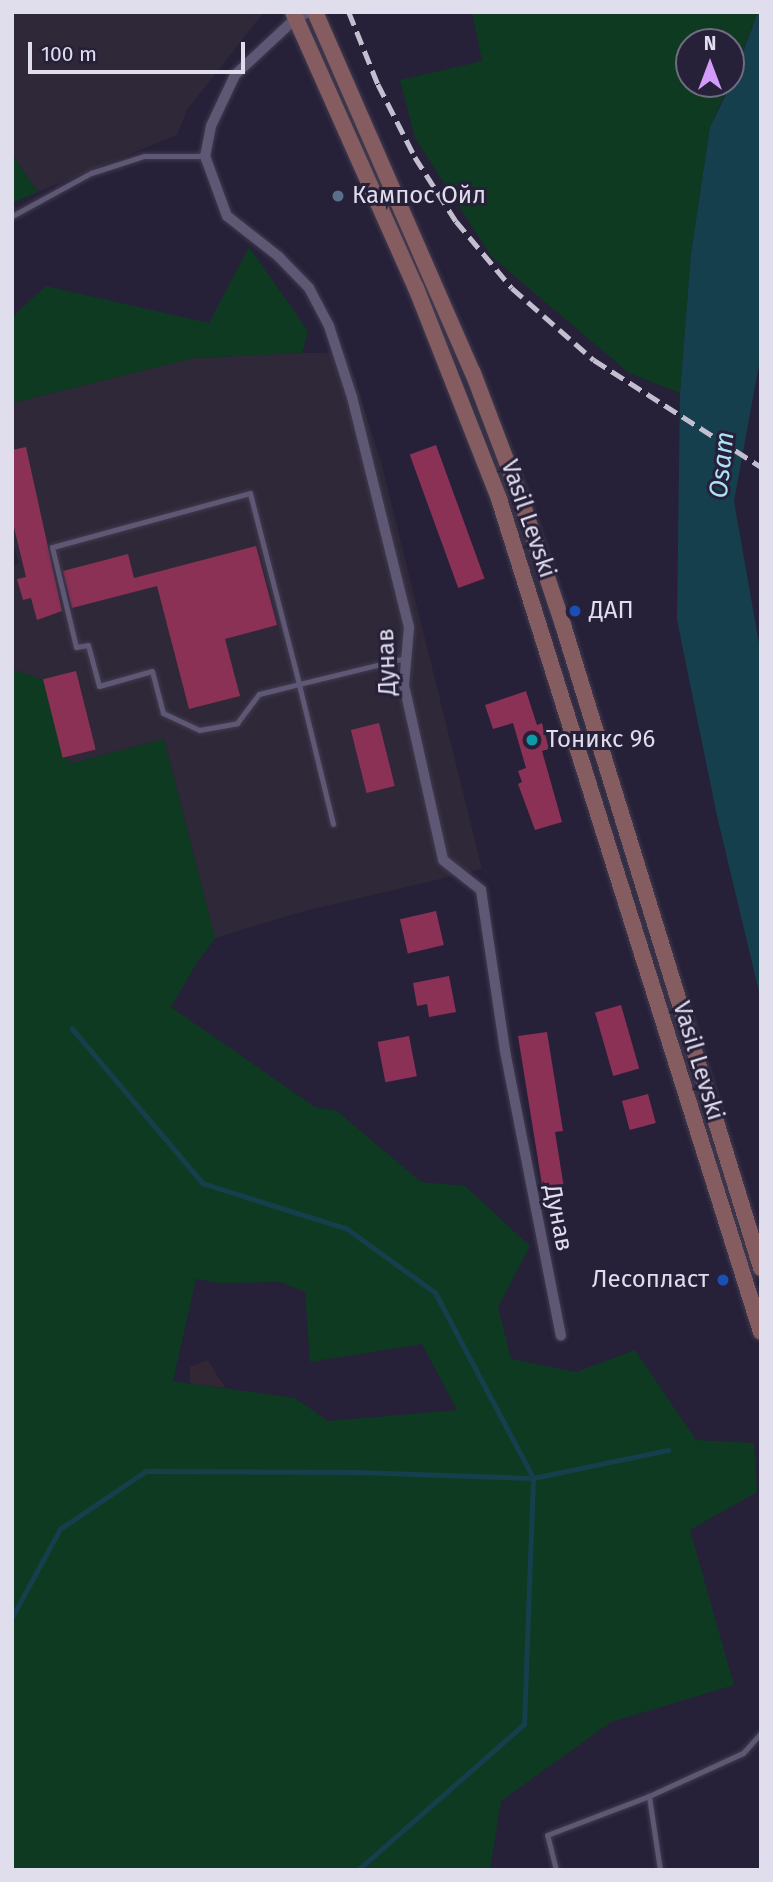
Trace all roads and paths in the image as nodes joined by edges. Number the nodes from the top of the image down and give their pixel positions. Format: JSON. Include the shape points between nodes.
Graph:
{"nodes":[{"id":1,"x":315,"y":12,"type":"edge"},
{"id":2,"x":299,"y":14,"type":"edge"},
{"id":3,"x":205,"y":156,"type":"junction"},
{"id":4,"x":12,"y":216,"type":"edge"},
{"id":5,"x":406,"y":658,"type":"junction"},
{"id":6,"x":299,"y":684,"type":"junction"},
{"id":7,"x":333,"y":824,"type":"dead end"},
{"id":8,"x":755,"y":1230,"type":"edge"},
{"id":9,"x":729,"y":1237,"type":"junction"},
{"id":10,"x":761,"y":1268,"type":"edge"},
{"id":11,"x":761,"y":1332,"type":"edge"},
{"id":12,"x":561,"y":1336,"type":"dead end"},
{"id":13,"x":761,"y":1733,"type":"edge"},
{"id":14,"x":649,"y":1796,"type":"junction"},
{"id":15,"x":556,"y":1870,"type":"edge"},
{"id":16,"x":660,"y":1870,"type":"edge"}],
"edges":[{"from":1,"to":8,"type":"main road","name":"Vasil Levski","via":[[468,361],[519,494]]},
{"from":2,"to":3,"type":"street","via":[[235,75],[211,126]]},
{"from":2,"to":9,"type":"main road","name":"Vasil Levski","via":[[499,499]]},
{"from":3,"to":4,"type":"lane","via":[[144,156],[91,173]]},
{"from":3,"to":5,"type":"street","name":"Дунав","via":[[227,216],[278,256],[309,288],[329,326],[352,397],[409,627]]},
{"from":5,"to":6,"type":"lane"},
{"from":5,"to":12,"type":"street","name":"Дунав","via":[[404,685],[443,860],[481,890],[506,1051]]},
{"from":6,"to":6,"type":"lane","via":[[250,493],[52,547],[76,647],[88,645],[99,686],[152,671],[163,713],[199,730],[237,723],[260,694]]},
{"from":6,"to":7,"type":"lane"},
{"from":8,"to":9,"type":"street"},
{"from":8,"to":10,"type":"main road","name":"Vasil Levski"},
{"from":9,"to":11,"type":"main road","name":"Vasil Levski"},
{"from":13,"to":14,"type":"lane","via":[[743,1753]]},
{"from":14,"to":15,"type":"lane","via":[[547,1835]]},
{"from":14,"to":16,"type":"lane"}]}
